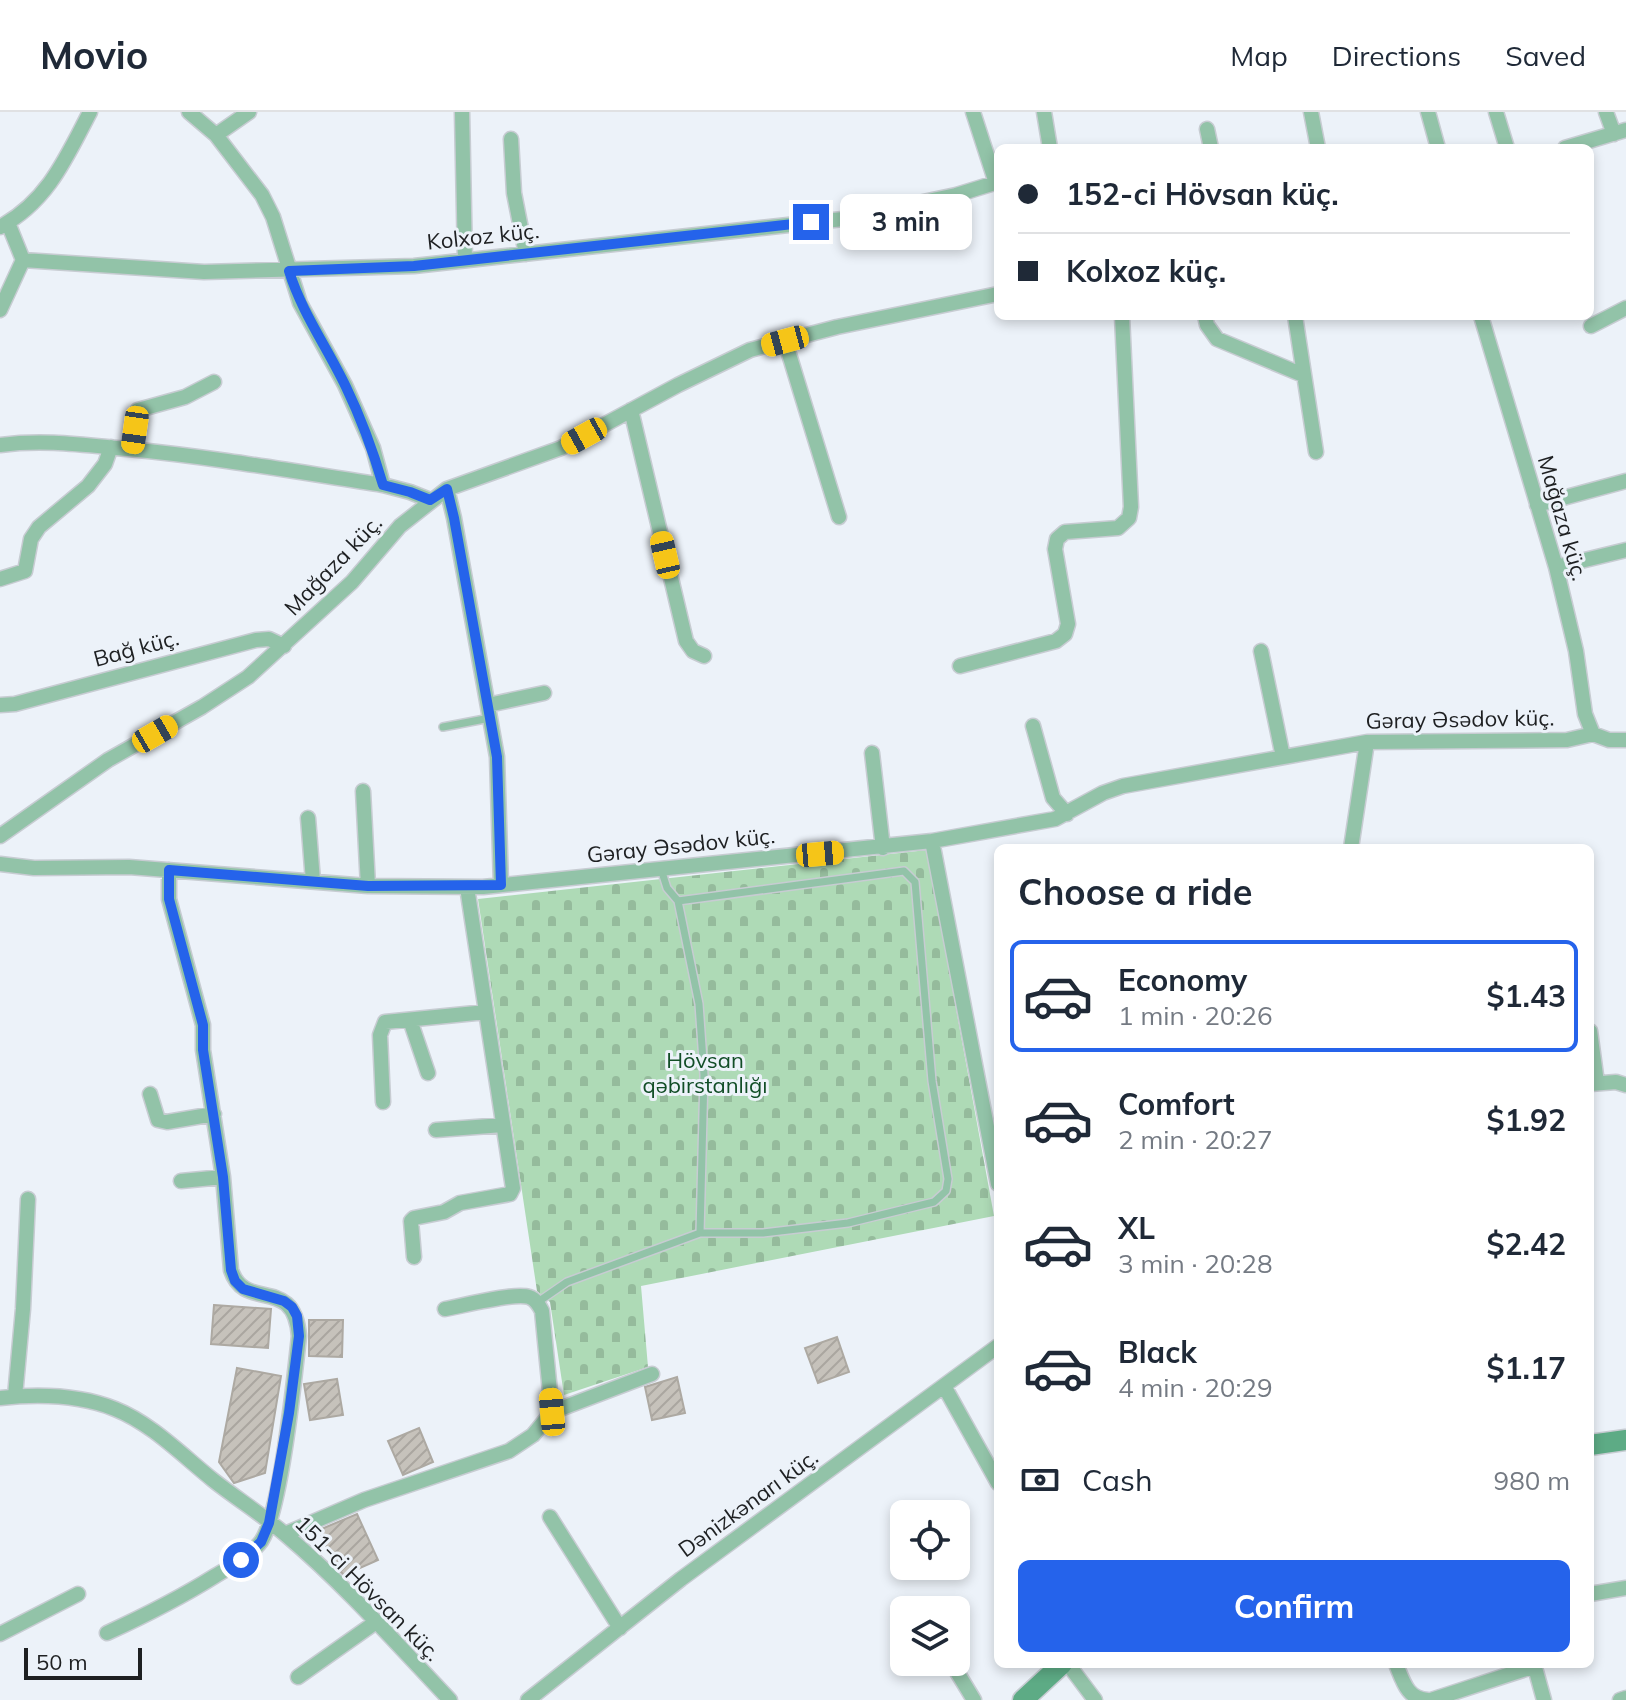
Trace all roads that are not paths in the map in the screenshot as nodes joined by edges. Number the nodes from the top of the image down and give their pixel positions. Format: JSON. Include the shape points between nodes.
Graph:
{"nodes":[{"id":1,"x":90,"y":112,"type":"edge"},
{"id":2,"x":189,"y":112,"type":"edge"},
{"id":3,"x":249,"y":112,"type":"edge"},
{"id":4,"x":462,"y":112,"type":"edge"},
{"id":5,"x":973,"y":112,"type":"edge"},
{"id":6,"x":1044,"y":112,"type":"edge"},
{"id":7,"x":1311,"y":112,"type":"edge"},
{"id":8,"x":1428,"y":112,"type":"edge"},
{"id":9,"x":1496,"y":112,"type":"edge"},
{"id":10,"x":1606,"y":112,"type":"edge"},
{"id":11,"x":1207,"y":129,"type":"dead end"},
{"id":12,"x":1620,"y":132,"type":"edge"},
{"id":13,"x":216,"y":135,"type":"junction"},
{"id":14,"x":511,"y":139,"type":"dead end"},
{"id":15,"x":1049,"y":144,"type":"edge"},
{"id":16,"x":1210,"y":144,"type":"edge"},
{"id":17,"x":1317,"y":144,"type":"edge"},
{"id":18,"x":1437,"y":144,"type":"edge"},
{"id":19,"x":1506,"y":144,"type":"edge"},
{"id":20,"x":1579,"y":144,"type":"edge"},
{"id":21,"x":994,"y":173,"type":"edge"},
{"id":22,"x":994,"y":183,"type":"edge"},
{"id":23,"x":4,"y":225,"type":"edge"},
{"id":24,"x":526,"y":254,"type":"junction"},
{"id":25,"x":23,"y":260,"type":"junction"},
{"id":26,"x":465,"y":260,"type":"junction"},
{"id":27,"x":289,"y":271,"type":"junction"},
{"id":28,"x":994,"y":295,"type":"edge"},
{"id":29,"x":1626,"y":308,"type":"edge"},
{"id":30,"x":0,"y":310,"type":"edge"},
{"id":31,"x":1122,"y":320,"type":"edge"},
{"id":32,"x":1206,"y":320,"type":"edge"},
{"id":33,"x":1296,"y":320,"type":"edge"},
{"id":34,"x":1482,"y":320,"type":"edge"},
{"id":35,"x":1591,"y":326,"type":"dead end"},
{"id":36,"x":785,"y":341,"type":"junction"},
{"id":37,"x":1303,"y":375,"type":"junction"},
{"id":38,"x":214,"y":382,"type":"dead end"},
{"id":39,"x":631,"y":410,"type":"junction"},
{"id":40,"x":0,"y":445,"type":"edge"},
{"id":41,"x":111,"y":447,"type":"junction"},
{"id":42,"x":133,"y":449,"type":"junction"},
{"id":43,"x":1316,"y":452,"type":"dead end"},
{"id":44,"x":1626,"y":481,"type":"edge"},
{"id":45,"x":383,"y":485,"type":"junction"},
{"id":46,"x":447,"y":489,"type":"junction"},
{"id":47,"x":430,"y":500,"type":"junction"},
{"id":48,"x":1537,"y":505,"type":"junction"},
{"id":49,"x":839,"y":517,"type":"dead end"},
{"id":50,"x":1626,"y":550,"type":"edge"},
{"id":51,"x":1556,"y":567,"type":"junction"},
{"id":52,"x":0,"y":579,"type":"edge"},
{"id":53,"x":284,"y":646,"type":"junction"},
{"id":54,"x":1261,"y":651,"type":"dead end"},
{"id":55,"x":704,"y":656,"type":"dead end"},
{"id":56,"x":960,"y":666,"type":"dead end"},
{"id":57,"x":544,"y":693,"type":"dead end"},
{"id":58,"x":0,"y":705,"type":"edge"},
{"id":59,"x":489,"y":711,"type":"junction"},
{"id":60,"x":1033,"y":726,"type":"dead end"},
{"id":61,"x":443,"y":727,"type":"dead end"},
{"id":62,"x":1593,"y":734,"type":"junction"},
{"id":63,"x":1626,"y":740,"type":"edge"},
{"id":64,"x":1367,"y":742,"type":"junction"},
{"id":65,"x":872,"y":753,"type":"dead end"},
{"id":66,"x":1283,"y":757,"type":"junction"},
{"id":67,"x":363,"y":791,"type":"dead end"},
{"id":68,"x":1067,"y":814,"type":"junction"},
{"id":69,"x":308,"y":818,"type":"dead end"},
{"id":70,"x":0,"y":836,"type":"edge"},
{"id":71,"x":932,"y":841,"type":"junction"},
{"id":72,"x":1352,"y":844,"type":"edge"},
{"id":73,"x":883,"y":848,"type":"junction"},
{"id":74,"x":0,"y":864,"type":"edge"},
{"id":75,"x":661,"y":869,"type":"junction"},
{"id":76,"x":169,"y":870,"type":"junction"},
{"id":77,"x":313,"y":881,"type":"junction"},
{"id":78,"x":501,"y":885,"type":"junction"},
{"id":79,"x":368,"y":886,"type":"junction"},
{"id":80,"x":467,"y":887,"type":"junction"},
{"id":81,"x":678,"y":901,"type":"junction"},
{"id":82,"x":486,"y":1012,"type":"junction"},
{"id":83,"x":410,"y":1020,"type":"junction"},
{"id":84,"x":428,"y":1073,"type":"dead end"},
{"id":85,"x":1594,"y":1083,"type":"edge"},
{"id":86,"x":1626,"y":1085,"type":"edge"},
{"id":87,"x":150,"y":1094,"type":"dead end"},
{"id":88,"x":383,"y":1102,"type":"dead end"},
{"id":89,"x":214,"y":1114,"type":"junction"},
{"id":90,"x":503,"y":1125,"type":"junction"},
{"id":91,"x":436,"y":1130,"type":"dead end"},
{"id":92,"x":994,"y":1163,"type":"edge"},
{"id":93,"x":223,"y":1177,"type":"junction"},
{"id":94,"x":181,"y":1181,"type":"dead end"},
{"id":95,"x":28,"y":1199,"type":"dead end"},
{"id":96,"x":700,"y":1233,"type":"junction"},
{"id":97,"x":414,"y":1257,"type":"dead end"},
{"id":98,"x":538,"y":1302,"type":"junction"},
{"id":99,"x":445,"y":1309,"type":"dead end"},
{"id":100,"x":994,"y":1349,"type":"edge"},
{"id":101,"x":652,"y":1374,"type":"dead end"},
{"id":102,"x":944,"y":1386,"type":"junction"},
{"id":103,"x":8,"y":1397,"type":"edge"},
{"id":104,"x":552,"y":1412,"type":"junction"},
{"id":105,"x":1626,"y":1440,"type":"edge"},
{"id":106,"x":1594,"y":1444,"type":"edge"},
{"id":107,"x":994,"y":1476,"type":"edge"},
{"id":108,"x":550,"y":1517,"type":"dead end"},
{"id":109,"x":269,"y":1523,"type":"junction"},
{"id":110,"x":285,"y":1534,"type":"junction"},
{"id":111,"x":1626,"y":1588,"type":"edge"},
{"id":112,"x":1594,"y":1593,"type":"edge"},
{"id":113,"x":78,"y":1594,"type":"dead end"},
{"id":114,"x":376,"y":1622,"type":"junction"},
{"id":115,"x":620,"y":1628,"type":"junction"},
{"id":116,"x":107,"y":1633,"type":"dead end"},
{"id":117,"x":0,"y":1634,"type":"edge"},
{"id":118,"x":1058,"y":1668,"type":"edge"},
{"id":119,"x":1071,"y":1668,"type":"edge"},
{"id":120,"x":1398,"y":1668,"type":"edge"},
{"id":121,"x":1525,"y":1668,"type":"edge"},
{"id":122,"x":1535,"y":1668,"type":"edge"},
{"id":123,"x":959,"y":1676,"type":"edge"},
{"id":124,"x":298,"y":1677,"type":"dead end"},
{"id":125,"x":1626,"y":1698,"type":"edge"},
{"id":126,"x":450,"y":1700,"type":"edge"},
{"id":127,"x":528,"y":1700,"type":"edge"},
{"id":128,"x":974,"y":1700,"type":"edge"},
{"id":129,"x":1023,"y":1700,"type":"edge"},
{"id":130,"x":1095,"y":1700,"type":"edge"},
{"id":131,"x":1429,"y":1700,"type":"edge"},
{"id":132,"x":1544,"y":1700,"type":"edge"},
{"id":133,"x":1620,"y":1700,"type":"edge"}],
"edges":[{"from":1,"to":23,"type":"street","via":[[36,202]]},
{"from":2,"to":13,"type":"street"},
{"from":3,"to":13,"type":"street"},
{"from":4,"to":26,"type":"street"},
{"from":5,"to":21,"type":"street"},
{"from":6,"to":15,"type":"street"},
{"from":7,"to":17,"type":"street"},
{"from":8,"to":18,"type":"street"},
{"from":9,"to":19,"type":"street"},
{"from":10,"to":12,"type":"street"},
{"from":11,"to":16,"type":"street"},
{"from":12,"to":20,"type":"street"},
{"from":13,"to":27,"type":"street","via":[[262,195]]},
{"from":14,"to":24,"type":"street","via":[[514,193]]},
{"from":22,"to":24,"type":"street","name":"Kolxoz küç.","via":[[843,219]]},
{"from":23,"to":25,"type":"street"},
{"from":24,"to":26,"type":"street","name":"Kolxoz küç."},
{"from":25,"to":27,"type":"street","name":"Kolxoz küç.","via":[[204,272]]},
{"from":25,"to":30,"type":"street"},
{"from":26,"to":27,"type":"street","name":"Kolxoz küç."},
{"from":27,"to":45,"type":"street","via":[[373,448]]},
{"from":28,"to":36,"type":"street","name":"Mağaza küç."},
{"from":29,"to":35,"type":"street"},
{"from":31,"to":56,"type":"street","via":[[1129,518],[1118,528],[1065,532],[1057,539],[1065,634],[1056,641]]},
{"from":32,"to":37,"type":"street","via":[[1217,339]]},
{"from":33,"to":37,"type":"street"},
{"from":34,"to":48,"type":"street","name":"Mağaza küç."},
{"from":36,"to":39,"type":"street","name":"Mağaza küç.","via":[[750,350]]},
{"from":36,"to":49,"type":"street"},
{"from":37,"to":43,"type":"street"},
{"from":38,"to":42,"type":"street","via":[[185,397],[138,410]]},
{"from":39,"to":46,"type":"street","name":"Mağaza küç.","via":[[561,448]]},
{"from":39,"to":55,"type":"street","via":[[686,641]]},
{"from":40,"to":41,"type":"street","via":[[30,441]]},
{"from":41,"to":42,"type":"street"},
{"from":41,"to":52,"type":"street","via":[[88,486],[39,527],[25,571]]},
{"from":42,"to":45,"type":"street"},
{"from":44,"to":48,"type":"street"},
{"from":45,"to":47,"type":"street"},
{"from":46,"to":47,"type":"street","name":"Mağaza küç."},
{"from":46,"to":59,"type":"street"},
{"from":47,"to":53,"type":"street","name":"Mağaza küç."},
{"from":48,"to":51,"type":"street","name":"Mağaza küç."},
{"from":50,"to":51,"type":"street"},
{"from":51,"to":62,"type":"street","name":"Mağaza küç."},
{"from":53,"to":58,"type":"street","name":"Bağ küç.","via":[[256,640]]},
{"from":53,"to":70,"type":"street","name":"Mağaza küç.","via":[[248,677],[108,760]]},
{"from":54,"to":66,"type":"street"},
{"from":57,"to":59,"type":"street"},
{"from":59,"to":61,"type":"lane"},
{"from":59,"to":78,"type":"street","via":[[497,757]]},
{"from":60,"to":68,"type":"street","via":[[1053,798]]},
{"from":62,"to":63,"type":"street","name":"Gəray Əsədov küç."},
{"from":62,"to":64,"type":"street","name":"Gəray Əsədov küç.","via":[[1567,740]]},
{"from":64,"to":66,"type":"street","name":"Gəray Əsədov küç."},
{"from":64,"to":72,"type":"street"},
{"from":65,"to":73,"type":"street"},
{"from":66,"to":68,"type":"street","name":"Gəray Əsədov küç.","via":[[1123,786]]},
{"from":67,"to":79,"type":"street"},
{"from":68,"to":71,"type":"street","name":"Gəray Əsədov küç."},
{"from":69,"to":77,"type":"street"},
{"from":71,"to":73,"type":"street","name":"Gəray Əsədov küç."},
{"from":71,"to":92,"type":"street"},
{"from":73,"to":75,"type":"street","name":"Gəray Əsədov küç."},
{"from":74,"to":76,"type":"street","name":"Gəray Əsədov küç."},
{"from":75,"to":78,"type":"street","name":"Gəray Əsədov küç."},
{"from":75,"to":81,"type":"lane"},
{"from":76,"to":77,"type":"street","name":"Gəray Əsədov küç."},
{"from":76,"to":89,"type":"street","via":[[169,899],[202,1017]]},
{"from":77,"to":79,"type":"street","name":"Gəray Əsədov küç."},
{"from":78,"to":80,"type":"street","name":"Gəray Əsədov küç."},
{"from":79,"to":80,"type":"street","name":"Gəray Əsədov küç."},
{"from":80,"to":82,"type":"street"},
{"from":81,"to":96,"type":"lane","via":[[699,1004],[704,1075]]},
{"from":81,"to":96,"type":"lane","via":[[904,871],[910,875],[915,882],[932,1081],[948,1179],[946,1191],[934,1202],[848,1223],[763,1233]]},
{"from":82,"to":83,"type":"street"},
{"from":82,"to":90,"type":"street"},
{"from":83,"to":84,"type":"street"},
{"from":83,"to":88,"type":"street","via":[[381,1026]]},
{"from":85,"to":86,"type":"street"},
{"from":87,"to":89,"type":"street","via":[[158,1120]]},
{"from":89,"to":93,"type":"street"},
{"from":90,"to":91,"type":"street"},
{"from":90,"to":97,"type":"street","via":[[510,1194],[414,1218]]},
{"from":93,"to":94,"type":"street"},
{"from":93,"to":109,"type":"street","via":[[235,1281],[243,1289],[284,1301],[298,1322],[289,1413]]},
{"from":95,"to":103,"type":"street","via":[[23,1309]]},
{"from":96,"to":98,"type":"lane","via":[[567,1282]]},
{"from":98,"to":99,"type":"street","via":[[515,1296]]},
{"from":98,"to":104,"type":"street"},
{"from":100,"to":102,"type":"street","name":"Dənizkənarı küç."},
{"from":101,"to":104,"type":"street"},
{"from":102,"to":107,"type":"street"},
{"from":102,"to":115,"type":"street","name":"Dənizkənarı küç."},
{"from":103,"to":109,"type":"street","name":"151-ci Hövsan küç.","via":[[90,1401],[117,1409]]},
{"from":104,"to":110,"type":"street","via":[[533,1435],[509,1451],[364,1500]]},
{"from":105,"to":106,"type":"main road"},
{"from":108,"to":115,"type":"street"},
{"from":109,"to":110,"type":"street","name":"151-ci Hövsan küç."},
{"from":109,"to":116,"type":"street","via":[[261,1542],[241,1560],[167,1605]]},
{"from":110,"to":114,"type":"street","name":"151-ci Hövsan küç."},
{"from":111,"to":112,"type":"street"},
{"from":113,"to":117,"type":"street"},
{"from":114,"to":124,"type":"street"},
{"from":114,"to":126,"type":"street","name":"151-ci Hövsan küç."},
{"from":115,"to":127,"type":"street","name":"Dənizkənarı küç."},
{"from":118,"to":129,"type":"main road"},
{"from":119,"to":130,"type":"street"},
{"from":120,"to":131,"type":"street","via":[[1409,1693]]},
{"from":121,"to":131,"type":"street"},
{"from":122,"to":132,"type":"street"},
{"from":123,"to":128,"type":"street"},
{"from":125,"to":133,"type":"street"}]}
